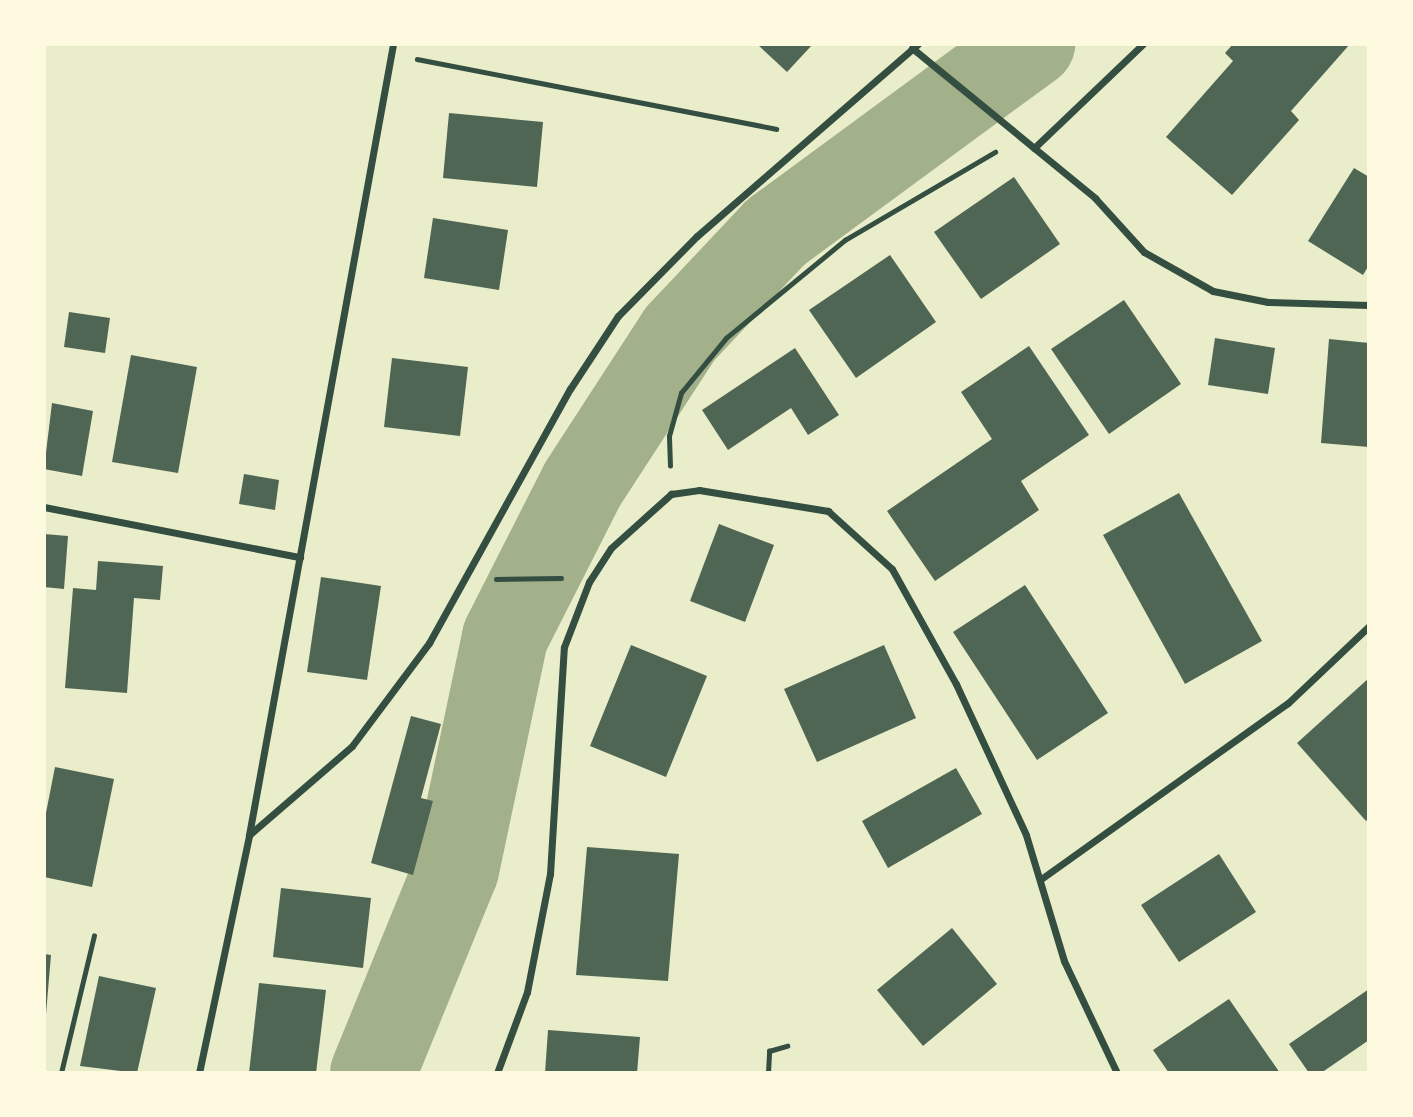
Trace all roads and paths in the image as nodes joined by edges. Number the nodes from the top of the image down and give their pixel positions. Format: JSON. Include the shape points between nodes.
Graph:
{"nodes":[{"id":1,"x":393,"y":44,"type":"edge"},
{"id":2,"x":1143,"y":44,"type":"edge"},
{"id":3,"x":915,"y":46,"type":"edge"},
{"id":4,"x":391,"y":54,"type":"junction"},
{"id":5,"x":1018,"y":135,"type":"junction"},
{"id":6,"x":811,"y":136,"type":"junction"},
{"id":7,"x":1034,"y":148,"type":"junction"},
{"id":8,"x":1369,"y":305,"type":"edge"},
{"id":9,"x":671,"y":494,"type":"junction"},
{"id":10,"x":44,"y":507,"type":"edge"},
{"id":11,"x":300,"y":557,"type":"junction"},
{"id":12,"x":557,"y":578,"type":"dead end"},
{"id":13,"x":467,"y":579,"type":"junction"},
{"id":14,"x":1369,"y":626,"type":"edge"},
{"id":15,"x":249,"y":835,"type":"junction"},
{"id":16,"x":1041,"y":879,"type":"junction"},
{"id":17,"x":93,"y":936,"type":"dead end"},
{"id":18,"x":787,"y":1046,"type":"dead end"},
{"id":19,"x":61,"y":1073,"type":"edge"},
{"id":20,"x":199,"y":1073,"type":"edge"},
{"id":21,"x":497,"y":1073,"type":"edge"},
{"id":22,"x":768,"y":1073,"type":"edge"},
{"id":23,"x":1117,"y":1073,"type":"edge"}],
"edges":[{"from":1,"to":4,"type":"street"},
{"from":2,"to":7,"type":"street"},
{"from":3,"to":5,"type":"street"},
{"from":3,"to":6,"type":"street"},
{"from":4,"to":6,"type":"path"},
{"from":4,"to":11,"type":"street"},
{"from":5,"to":7,"type":"street"},
{"from":5,"to":9,"type":"path","via":[[845,240],[726,338],[681,393],[669,436]]},
{"from":6,"to":13,"type":"street","via":[[618,316],[570,388]]},
{"from":7,"to":8,"type":"street","via":[[1095,198],[1144,252],[1213,291],[1268,302]]},
{"from":9,"to":16,"type":"street","via":[[740,494],[828,510],[883,561],[956,684]]},
{"from":9,"to":21,"type":"street","via":[[611,548],[589,582],[564,647],[550,874],[527,992]]},
{"from":10,"to":11,"type":"street"},
{"from":11,"to":15,"type":"street"},
{"from":12,"to":13,"type":"path"},
{"from":13,"to":15,"type":"street","via":[[429,643],[352,746]]},
{"from":14,"to":16,"type":"street","via":[[1288,703]]},
{"from":15,"to":20,"type":"street"},
{"from":16,"to":23,"type":"street","via":[[1064,961]]},
{"from":17,"to":19,"type":"path"},
{"from":18,"to":22,"type":"path","via":[[769,1051]]}]}
